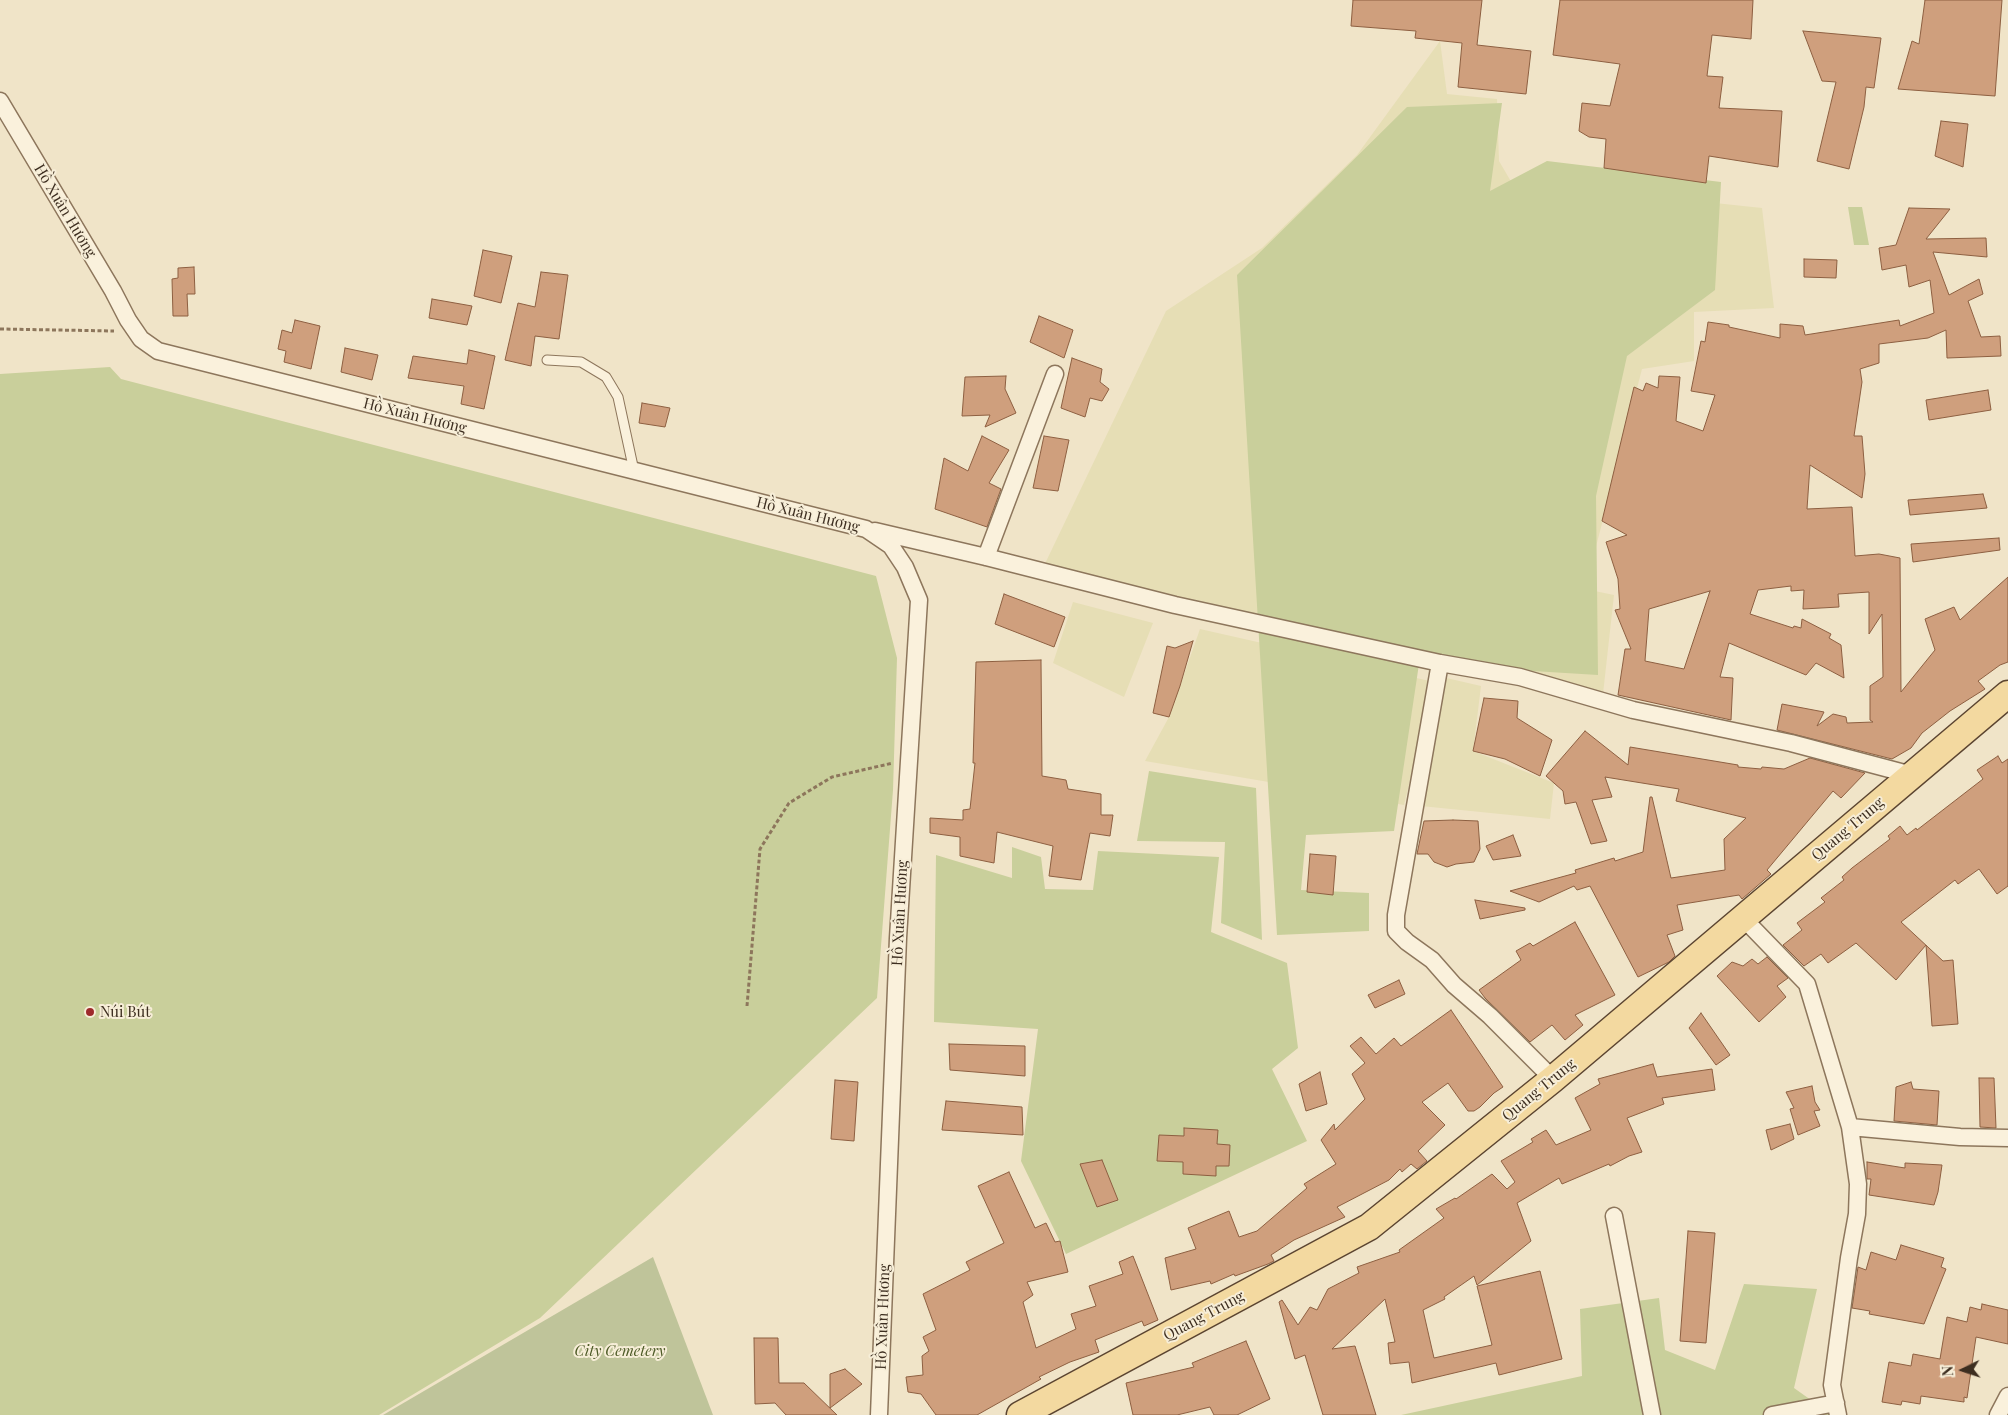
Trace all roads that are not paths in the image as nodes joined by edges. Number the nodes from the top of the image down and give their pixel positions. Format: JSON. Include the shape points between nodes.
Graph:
{"nodes":[{"id":1,"x":0,"y":101,"type":"edge"},
{"id":2,"x":547,"y":360,"type":"dead end"},
{"id":3,"x":1055,"y":374,"type":"dead end"},
{"id":4,"x":634,"y":471,"type":"junction"},
{"id":5,"x":866,"y":529,"type":"junction"},
{"id":6,"x":986,"y":557,"type":"junction"},
{"id":7,"x":1440,"y":663,"type":"junction"},
{"id":8,"x":2008,"y":694,"type":"edge"},
{"id":9,"x":1912,"y":775,"type":"junction"},
{"id":10,"x":1743,"y":918,"type":"junction"},
{"id":11,"x":1553,"y":1079,"type":"junction"},
{"id":12,"x":1850,"y":1127,"type":"junction"},
{"id":13,"x":2008,"y":1138,"type":"edge"},
{"id":14,"x":1614,"y":1216,"type":"dead end"},
{"id":15,"x":2008,"y":1396,"type":"edge"},
{"id":16,"x":1837,"y":1409,"type":"edge"},
{"id":17,"x":879,"y":1415,"type":"edge"},
{"id":18,"x":1020,"y":1415,"type":"edge"},
{"id":19,"x":1652,"y":1415,"type":"edge"},
{"id":20,"x":1772,"y":1415,"type":"edge"},
{"id":21,"x":1998,"y":1415,"type":"edge"}],
"edges":[{"from":1,"to":4,"type":"street","name":"Hồ Xuân Hương","via":[[141,339],[158,352]]},
{"from":2,"to":4,"type":"lane","via":[[581,362],[606,377],[618,397]]},
{"from":3,"to":6,"type":"street"},
{"from":4,"to":5,"type":"street","name":"Hồ Xuân Hương"},
{"from":5,"to":6,"type":"street"},
{"from":5,"to":17,"type":"street","name":"Hồ Xuân Hương","via":[[891,546],[905,567],[919,600],[898,938]]},
{"from":6,"to":7,"type":"street","via":[[1175,605]]},
{"from":7,"to":9,"type":"street","via":[[1520,677],[1633,710],[1791,743]]},
{"from":7,"to":11,"type":"street","via":[[1396,915],[1396,931],[1432,960]]},
{"from":8,"to":9,"type":"main road","name":"Quang Trung"},
{"from":9,"to":10,"type":"main road","name":"Quang Trung"},
{"from":10,"to":11,"type":"main road","name":"Quang Trung"},
{"from":10,"to":12,"type":"street","via":[[1807,984]]},
{"from":11,"to":18,"type":"main road","name":"Quang Trung","via":[[1369,1227]]},
{"from":12,"to":13,"type":"street"},
{"from":12,"to":16,"type":"street","via":[[1858,1184],[1857,1214],[1832,1385]]},
{"from":14,"to":19,"type":"street"},
{"from":15,"to":21,"type":"street"},
{"from":16,"to":20,"type":"street"}]}
